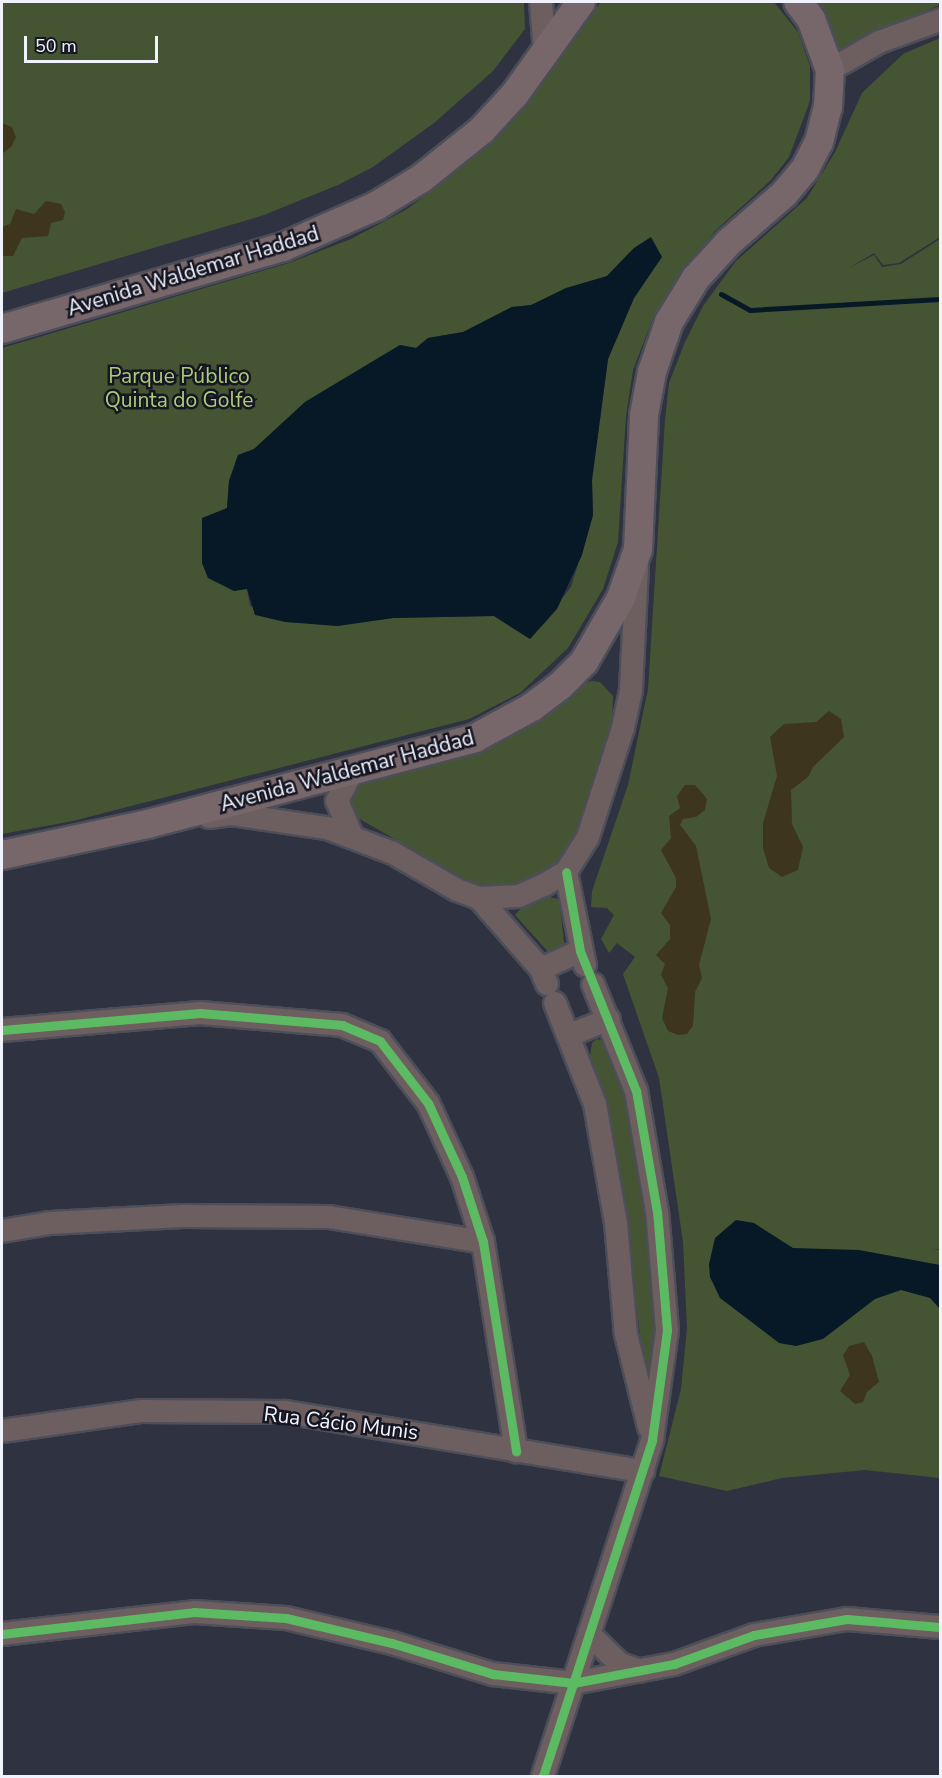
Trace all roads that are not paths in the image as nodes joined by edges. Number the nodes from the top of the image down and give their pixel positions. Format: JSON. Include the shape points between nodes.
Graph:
{"nodes":[{"id":1,"x":541,"y":2,"type":"edge"},
{"id":2,"x":581,"y":2,"type":"edge"},
{"id":3,"x":798,"y":2,"type":"edge"},
{"id":4,"x":940,"y":20,"type":"edge"},
{"id":5,"x":545,"y":53,"type":"junction"},
{"id":6,"x":830,"y":70,"type":"junction"},
{"id":7,"x":2,"y":329,"type":"edge"},
{"id":8,"x":638,"y":549,"type":"junction"},
{"id":9,"x":353,"y":770,"type":"junction"},
{"id":10,"x":148,"y":824,"type":"junction"},
{"id":11,"x":352,"y":836,"type":"junction"},
{"id":12,"x":2,"y":855,"type":"edge"},
{"id":13,"x":566,"y":872,"type":"junction"},
{"id":14,"x":479,"y":898,"type":"junction"},
{"id":15,"x":586,"y":967,"type":"junction"},
{"id":16,"x":547,"y":985,"type":"junction"},
{"id":17,"x":609,"y":1019,"type":"junction"},
{"id":18,"x":2,"y":1030,"type":"edge"},
{"id":19,"x":570,"y":1035,"type":"junction"},
{"id":20,"x":2,"y":1231,"type":"edge"},
{"id":21,"x":483,"y":1242,"type":"junction"},
{"id":22,"x":509,"y":1414,"type":"junction"},
{"id":23,"x":2,"y":1431,"type":"edge"},
{"id":24,"x":652,"y":1440,"type":"junction"},
{"id":25,"x":486,"y":1445,"type":"junction"},
{"id":26,"x":516,"y":1451,"type":"junction"},
{"id":27,"x":643,"y":1471,"type":"junction"},
{"id":28,"x":940,"y":1628,"type":"edge"},
{"id":29,"x":2,"y":1634,"type":"edge"},
{"id":30,"x":589,"y":1634,"type":"junction"},
{"id":31,"x":640,"y":1671,"type":"junction"},
{"id":32,"x":573,"y":1683,"type":"junction"},
{"id":33,"x":543,"y":1776,"type":"edge"}],
"edges":[{"from":1,"to":5,"type":"street"},
{"from":2,"to":5,"type":"main road","name":"Avenida Waldemar Haddad"},
{"from":3,"to":6,"type":"main road","name":"Avenida Waldemar Haddad","via":[[811,19]]},
{"from":4,"to":6,"type":"street","via":[[879,42]]},
{"from":5,"to":7,"type":"main road","name":"Avenida Waldemar Haddad","via":[[515,94],[448,159],[344,223],[283,247]]},
{"from":6,"to":8,"type":"main road","name":"Avenida Waldemar Haddad","via":[[828,107],[819,142],[805,170],[696,278],[669,322],[652,372],[644,416]]},
{"from":8,"to":9,"type":"main road","name":"Avenida Waldemar Haddad","via":[[606,627],[584,662],[560,686],[505,724],[475,738]]},
{"from":8,"to":13,"type":"street","via":[[631,690],[623,728],[588,837]]},
{"from":9,"to":10,"type":"main road","name":"Avenida Waldemar Haddad"},
{"from":9,"to":11,"type":"street","via":[[337,801]]},
{"from":10,"to":11,"type":"street","via":[[232,814],[327,828]]},
{"from":10,"to":12,"type":"main road","name":"Avenida Waldemar Haddad"},
{"from":11,"to":14,"type":"street"},
{"from":13,"to":14,"type":"street","via":[[519,897]]},
{"from":13,"to":15,"type":"street"},
{"from":14,"to":16,"type":"street"},
{"from":15,"to":16,"type":"street"},
{"from":15,"to":17,"type":"street"},
{"from":16,"to":19,"type":"street"},
{"from":17,"to":19,"type":"street"},
{"from":17,"to":24,"type":"street","via":[[636,1091],[657,1212],[667,1330]]},
{"from":18,"to":21,"type":"street","via":[[200,1013],[342,1025],[380,1041],[428,1103],[462,1176]]},
{"from":19,"to":24,"type":"street","via":[[595,1104],[616,1223],[626,1334]]},
{"from":20,"to":21,"type":"street","via":[[50,1223],[183,1216],[329,1217]]},
{"from":21,"to":22,"type":"street"},
{"from":22,"to":25,"type":"street"},
{"from":22,"to":26,"type":"street"},
{"from":23,"to":25,"type":"street","name":"Rua Cácio Munis","via":[[141,1411],[285,1412]]},
{"from":24,"to":27,"type":"street"},
{"from":25,"to":26,"type":"street","name":"Rua Cácio Munis"},
{"from":26,"to":27,"type":"street","name":"Rua Cácio Munis"},
{"from":27,"to":30,"type":"street"},
{"from":28,"to":31,"type":"street","via":[[847,1619],[754,1635],[674,1664]]},
{"from":29,"to":32,"type":"street","via":[[194,1612],[286,1618],[392,1643],[494,1674]]},
{"from":30,"to":31,"type":"street","via":[[620,1664]]},
{"from":30,"to":32,"type":"street"},
{"from":31,"to":32,"type":"street"},
{"from":32,"to":33,"type":"street"}]}
